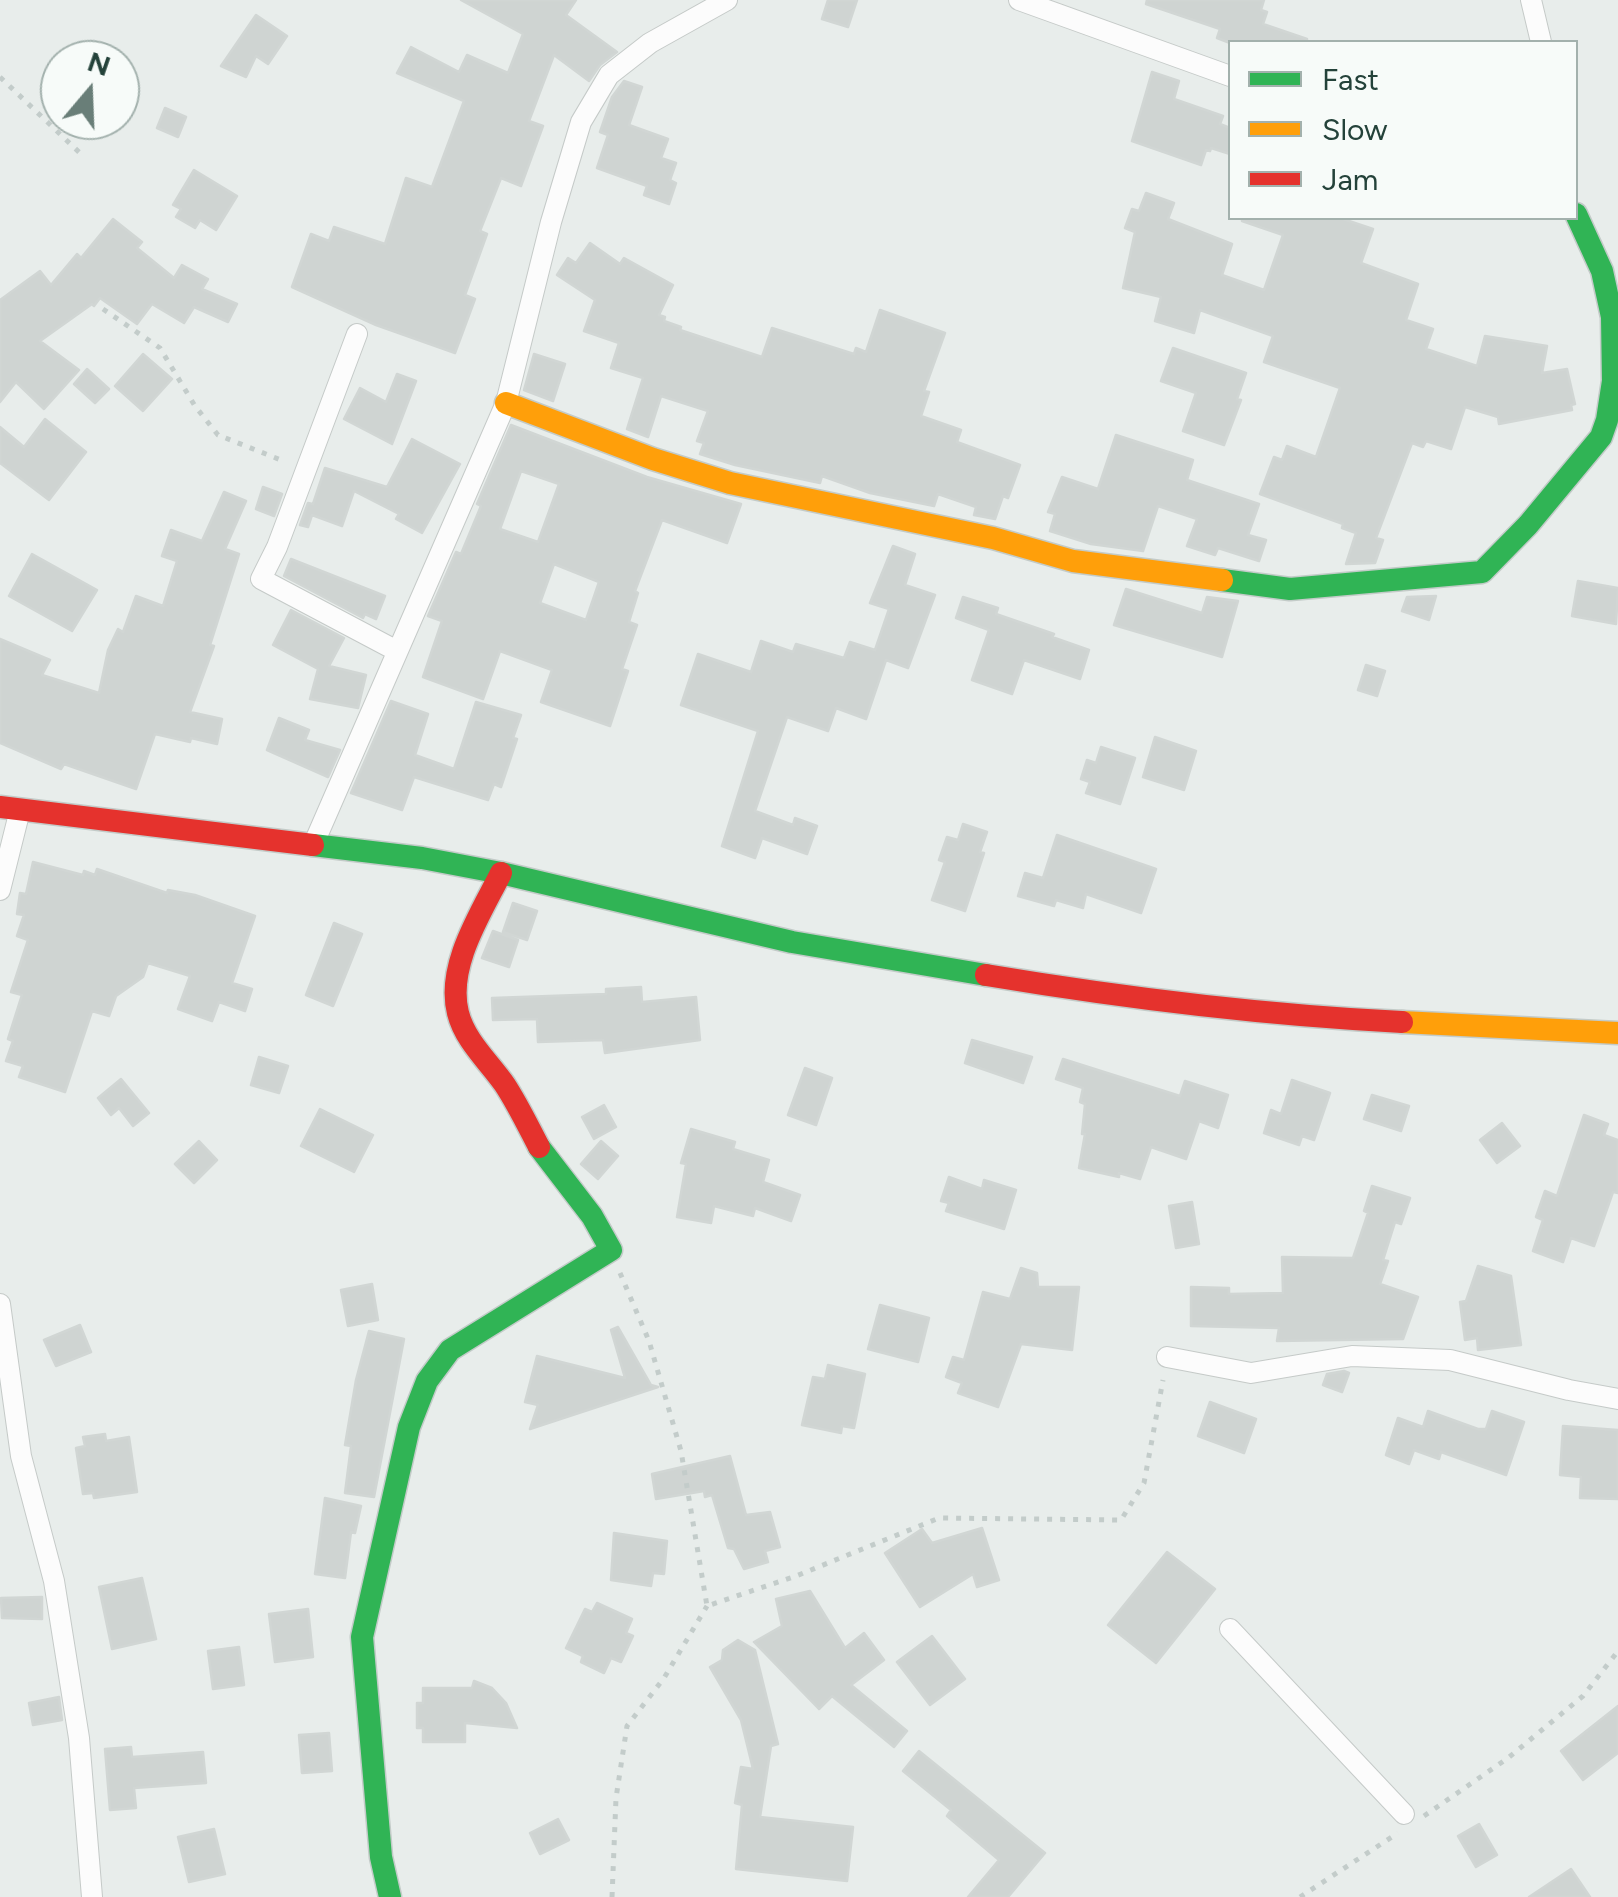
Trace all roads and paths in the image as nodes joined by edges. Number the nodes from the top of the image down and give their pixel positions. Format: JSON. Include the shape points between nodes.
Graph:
{"nodes":[{"id":1,"x":728,"y":0,"type":"edge"},
{"id":2,"x":1019,"y":0,"type":"edge"},
{"id":3,"x":1531,"y":0,"type":"edge"},
{"id":4,"x":1541,"y":40,"type":"edge"},
{"id":5,"x":1228,"y":75,"type":"edge"},
{"id":6,"x":0,"y":76,"type":"edge"},
{"id":7,"x":82,"y":155,"type":"dead end"},
{"id":8,"x":1578,"y":218,"type":"edge"},
{"id":9,"x":103,"y":309,"type":"dead end"},
{"id":10,"x":357,"y":334,"type":"dead end"},
{"id":11,"x":506,"y":403,"type":"junction"},
{"id":12,"x":305,"y":470,"type":"junction"},
{"id":13,"x":397,"y":651,"type":"junction"},
{"id":14,"x":10,"y":809,"type":"edge"},
{"id":15,"x":314,"y":844,"type":"junction"},
{"id":16,"x":501,"y":873,"type":"junction"},
{"id":17,"x":0,"y":890,"type":"edge"},
{"id":18,"x":1618,"y":1032,"type":"edge"},
{"id":19,"x":611,"y":1250,"type":"junction"},
{"id":20,"x":0,"y":1304,"type":"edge"},
{"id":21,"x":1167,"y":1357,"type":"joint"},
{"id":22,"x":1618,"y":1399,"type":"edge"},
{"id":23,"x":707,"y":1606,"type":"junction"},
{"id":24,"x":1230,"y":1630,"type":"dead end"},
{"id":25,"x":1618,"y":1651,"type":"edge"},
{"id":26,"x":1404,"y":1814,"type":"dead end"},
{"id":27,"x":92,"y":1897,"type":"edge"},
{"id":28,"x":390,"y":1897,"type":"edge"},
{"id":29,"x":612,"y":1897,"type":"edge"},
{"id":30,"x":1300,"y":1897,"type":"edge"}],
"edges":[{"from":1,"to":11,"type":"street","via":[[650,42],[609,75],[581,122]]},
{"from":2,"to":5,"type":"street"},
{"from":3,"to":4,"type":"street"},
{"from":6,"to":7,"type":"path"},
{"from":8,"to":11,"type":"main road","via":[[1606,280],[1615,341],[1606,424],[1482,572],[1290,590],[1073,561],[730,483]]},
{"from":9,"to":12,"type":"path","via":[[160,348],[218,435]]},
{"from":10,"to":12,"type":"street"},
{"from":11,"to":13,"type":"street"},
{"from":12,"to":13,"type":"street","via":[[261,579]]},
{"from":13,"to":15,"type":"street"},
{"from":14,"to":15,"type":"main road"},
{"from":14,"to":17,"type":"street"},
{"from":15,"to":16,"type":"main road"},
{"from":16,"to":18,"type":"main road","via":[[792,942],[1069,989],[1308,1017]]},
{"from":16,"to":19,"type":"main road","via":[[466,951],[455,1008],[551,1167],[600,1223]]},
{"from":19,"to":23,"type":"path","via":[[649,1342],[681,1451]]},
{"from":19,"to":28,"type":"main road","via":[[450,1350],[427,1381],[409,1427],[362,1637]]},
{"from":20,"to":27,"type":"street","via":[[21,1456],[54,1581],[79,1738]]},
{"from":21,"to":22,"type":"street","via":[[1251,1373],[1352,1356],[1450,1360]]},
{"from":21,"to":23,"type":"path","via":[[1144,1482],[1121,1520],[939,1518]]},
{"from":23,"to":29,"type":"path","via":[[627,1726]]},
{"from":24,"to":26,"type":"street"},
{"from":25,"to":30,"type":"path","via":[[1583,1696],[1508,1758]]}]}
